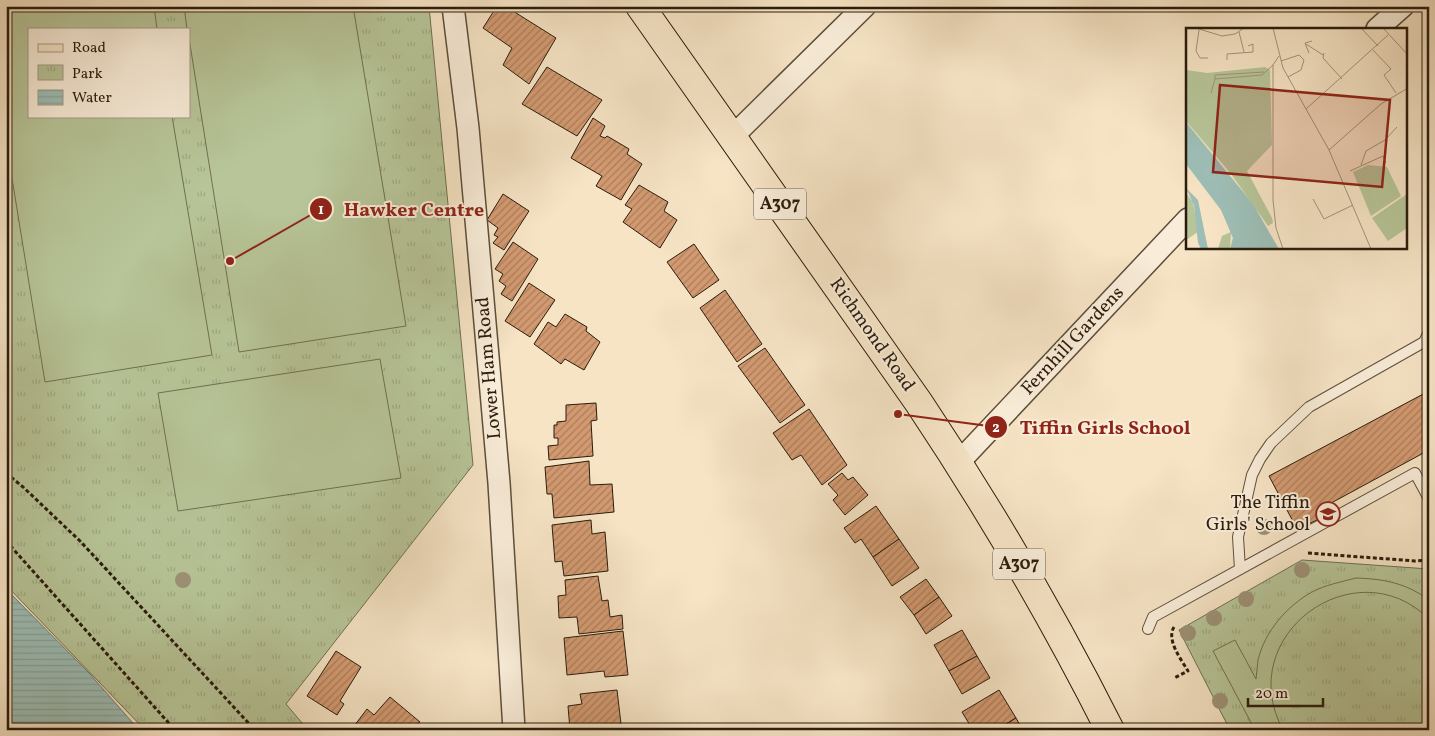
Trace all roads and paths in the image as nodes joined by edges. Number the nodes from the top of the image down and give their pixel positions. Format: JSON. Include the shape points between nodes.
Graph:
{"nodes":[{"id":1,"x":453,"y":6,"type":"edge"},
{"id":2,"x":640,"y":6,"type":"edge"},
{"id":3,"x":864,"y":6,"type":"edge"},
{"id":4,"x":1403,"y":6,"type":"edge"},
{"id":5,"x":1378,"y":28,"type":"edge"},
{"id":6,"x":732,"y":137,"type":"junction"},
{"id":7,"x":1186,"y":221,"type":"edge"},
{"id":8,"x":1429,"y":332,"type":"edge"},
{"id":9,"x":959,"y":462,"type":"junction"},
{"id":10,"x":6,"y":473,"type":"edge"},
{"id":11,"x":1429,"y":499,"type":"edge"},
{"id":12,"x":6,"y":541,"type":"edge"},
{"id":13,"x":1304,"y":553,"type":"dead end"},
{"id":14,"x":1429,"y":560,"type":"edge"},
{"id":15,"x":1240,"y":569,"type":"junction"},
{"id":16,"x":1175,"y":624,"type":"dead end"},
{"id":17,"x":1148,"y":629,"type":"dead end"},
{"id":18,"x":1174,"y":678,"type":"dead end"},
{"id":19,"x":175,"y":730,"type":"edge"},
{"id":20,"x":255,"y":730,"type":"edge"},
{"id":21,"x":514,"y":730,"type":"edge"},
{"id":22,"x":1110,"y":730,"type":"edge"}],
"edges":[{"from":1,"to":21,"type":"street","name":"Lower Ham Road","via":[[468,128],[499,484]]},
{"from":2,"to":6,"type":"main road","name":"Richmond Road","number":"A307"},
{"from":3,"to":6,"type":"street"},
{"from":4,"to":5,"type":"street"},
{"from":6,"to":9,"type":"main road","name":"Richmond Road","number":"A307"},
{"from":7,"to":9,"type":"street","name":"Fernhill Gardens"},
{"from":8,"to":15,"type":"lane","via":[[1424,342],[1309,407],[1271,443],[1252,476],[1238,537]]},
{"from":9,"to":22,"type":"main road","name":"Richmond Road","number":"A307","via":[[1050,615]]},
{"from":10,"to":20,"type":"path","via":[[80,541]]},
{"from":11,"to":15,"type":"lane","via":[[1415,473]]},
{"from":12,"to":19,"type":"path"},
{"from":13,"to":14,"type":"path"},
{"from":15,"to":17,"type":"lane","via":[[1153,617]]},
{"from":16,"to":18,"type":"path","via":[[1171,631],[1172,640],[1188,671]]}]}
